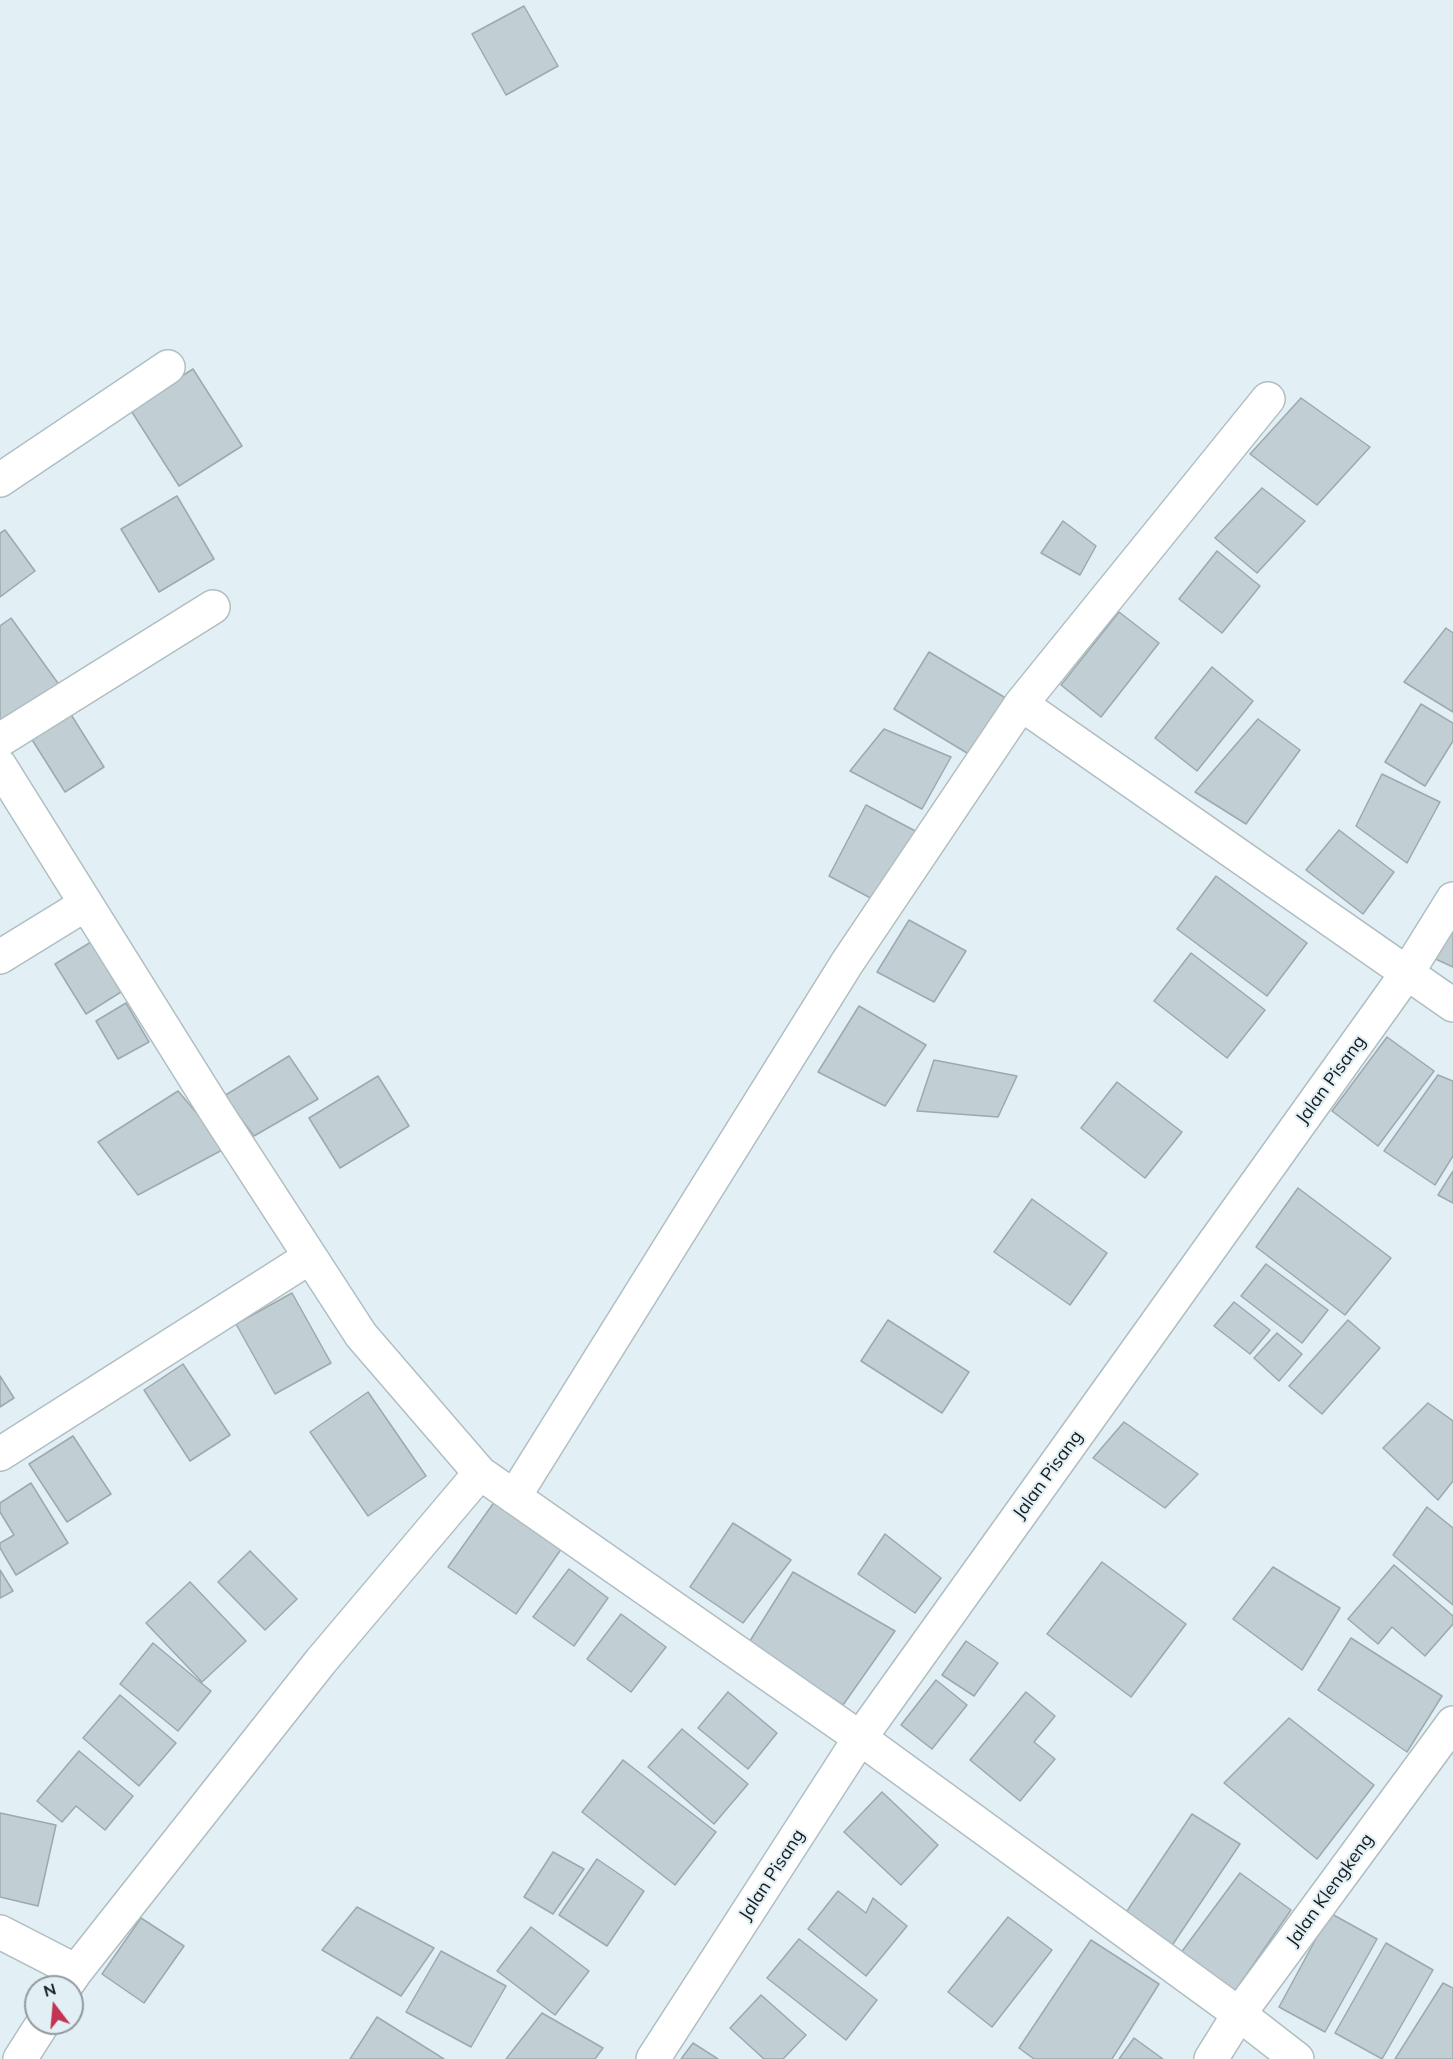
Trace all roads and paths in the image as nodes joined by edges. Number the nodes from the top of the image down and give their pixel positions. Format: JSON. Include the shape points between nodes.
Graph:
{"nodes":[{"id":1,"x":168,"y":367,"type":"dead end"},
{"id":2,"x":1268,"y":399,"type":"dead end"},
{"id":3,"x":0,"y":480,"type":"edge"},
{"id":4,"x":213,"y":607,"type":"dead end"},
{"id":5,"x":1022,"y":704,"type":"junction"},
{"id":6,"x":0,"y":740,"type":"edge"},
{"id":7,"x":0,"y":766,"type":"edge"},
{"id":8,"x":1453,"y":899,"type":"edge"},
{"id":9,"x":86,"y":904,"type":"junction"},
{"id":10,"x":0,"y":957,"type":"edge"},
{"id":11,"x":1407,"y":973,"type":"junction"},
{"id":12,"x":1453,"y":1005,"type":"edge"},
{"id":13,"x":310,"y":1257,"type":"junction"},
{"id":14,"x":0,"y":1454,"type":"edge"},
{"id":15,"x":480,"y":1473,"type":"junction"},
{"id":16,"x":514,"y":1497,"type":"junction"},
{"id":17,"x":1453,"y":1723,"type":"edge"},
{"id":18,"x":860,"y":1738,"type":"junction"},
{"id":19,"x":0,"y":1932,"type":"edge"},
{"id":20,"x":64,"y":1975,"type":"edge"},
{"id":21,"x":73,"y":1975,"type":"edge"},
{"id":22,"x":1239,"y":2014,"type":"junction"},
{"id":23,"x":35,"y":2035,"type":"edge"},
{"id":24,"x":20,"y":2059,"type":"edge"},
{"id":25,"x":653,"y":2059,"type":"edge"},
{"id":26,"x":1211,"y":2059,"type":"edge"},
{"id":27,"x":1297,"y":2059,"type":"edge"}],
"edges":[{"from":1,"to":3,"type":"street"},
{"from":2,"to":5,"type":"street"},
{"from":4,"to":6,"type":"street"},
{"from":5,"to":11,"type":"street"},
{"from":5,"to":16,"type":"street","via":[[847,963]]},
{"from":7,"to":9,"type":"street"},
{"from":8,"to":11,"type":"street","name":"Jalan Pisang"},
{"from":9,"to":10,"type":"street"},
{"from":9,"to":13,"type":"street"},
{"from":11,"to":12,"type":"street"},
{"from":11,"to":18,"type":"street","name":"Jalan Pisang"},
{"from":13,"to":14,"type":"street"},
{"from":13,"to":15,"type":"street","via":[[361,1335]]},
{"from":15,"to":16,"type":"street"},
{"from":15,"to":21,"type":"street","via":[[321,1661]]},
{"from":16,"to":18,"type":"street"},
{"from":17,"to":22,"type":"street","name":"Jalan Klengkeng"},
{"from":18,"to":22,"type":"street"},
{"from":18,"to":25,"type":"street","name":"Jalan Pisang"},
{"from":19,"to":20,"type":"street"},
{"from":22,"to":26,"type":"street","name":"Jalan Klengkeng"},
{"from":22,"to":27,"type":"street"},
{"from":23,"to":24,"type":"street"}]}
